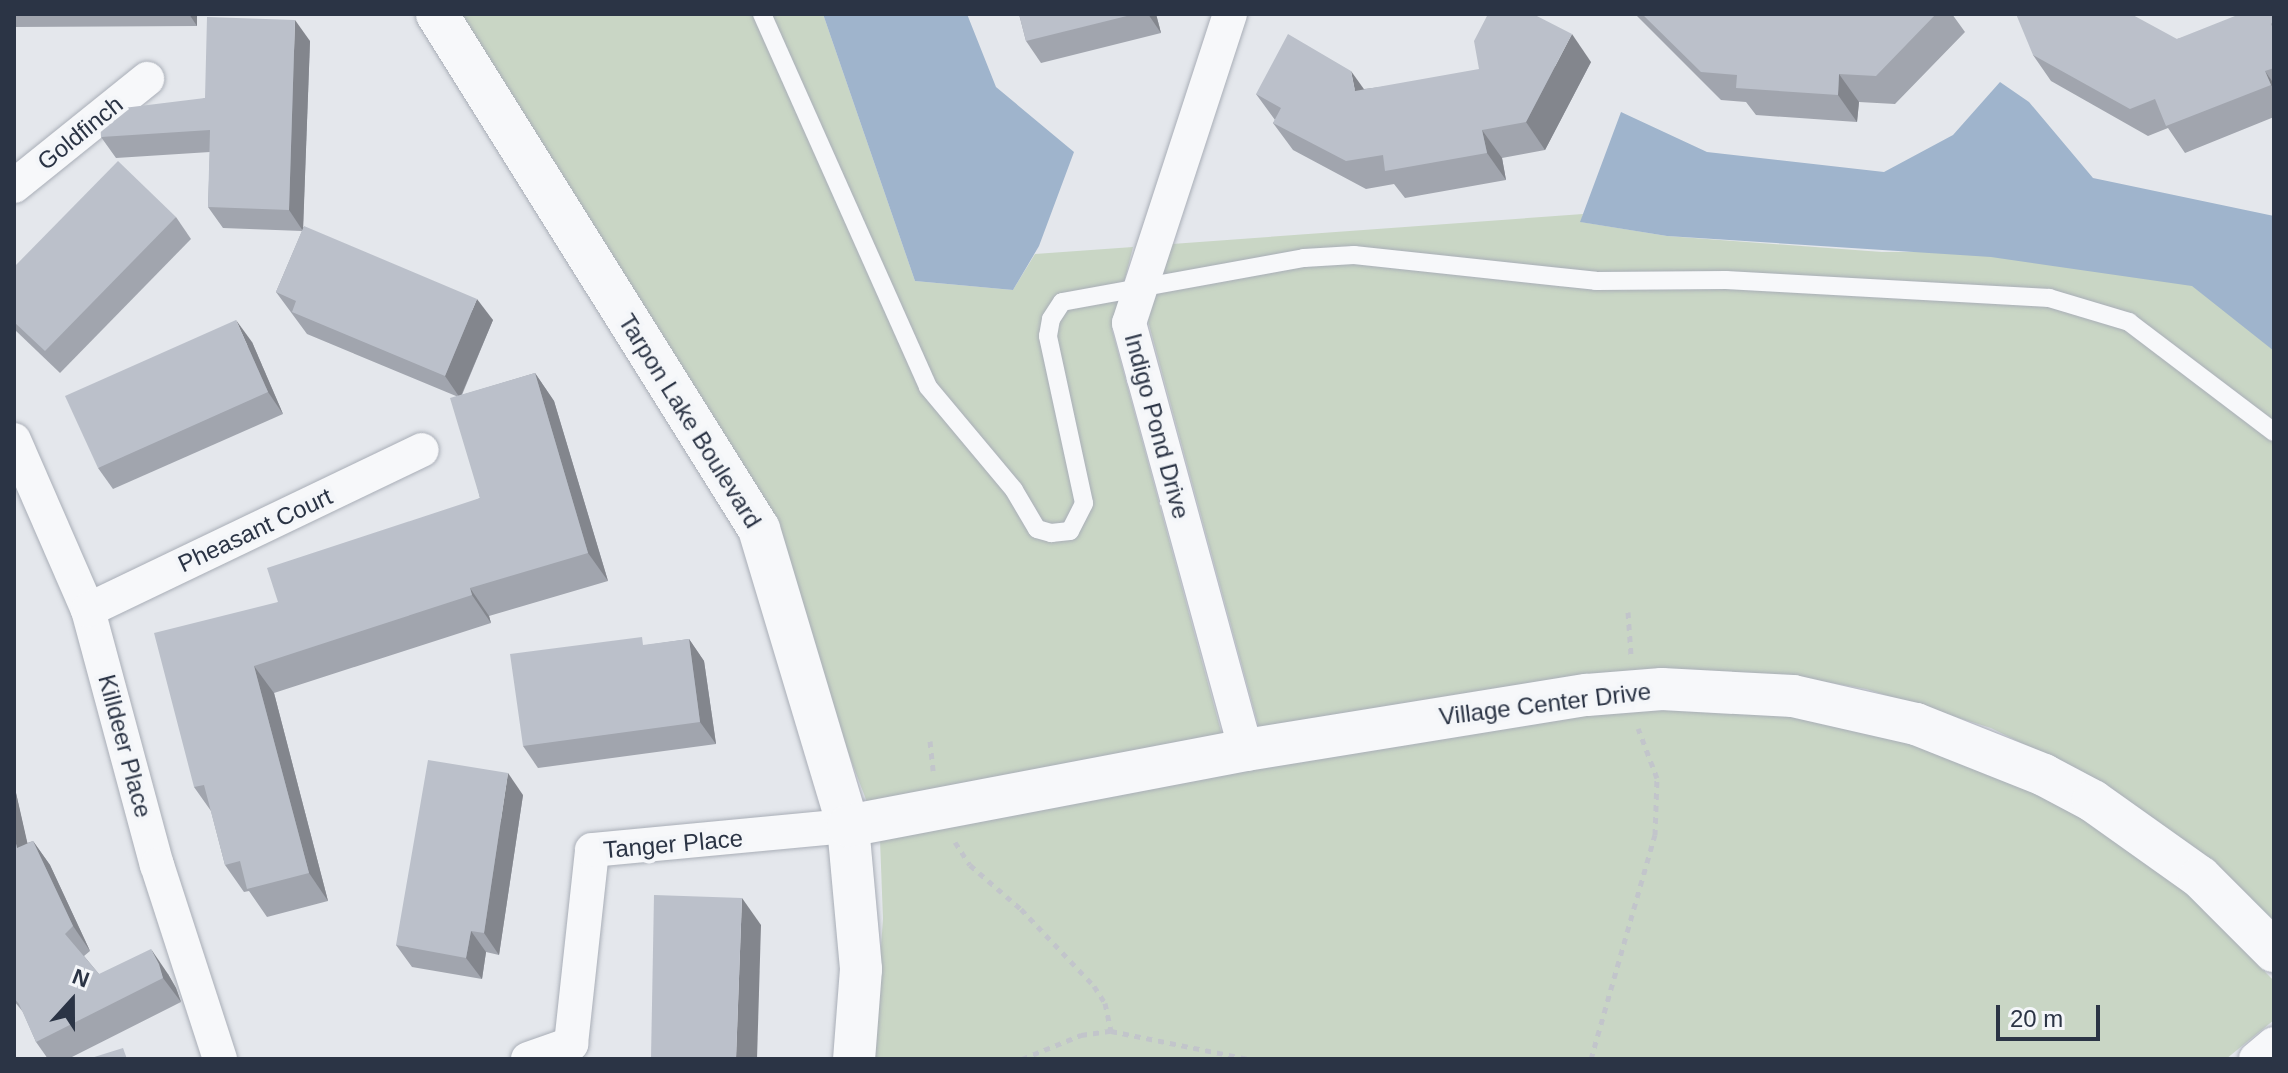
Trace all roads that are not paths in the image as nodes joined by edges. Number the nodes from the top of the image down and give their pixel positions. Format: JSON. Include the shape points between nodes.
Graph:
{"nodes":[{"id":1,"x":437,"y":14,"type":"edge"},
{"id":2,"x":762,"y":14,"type":"edge"},
{"id":3,"x":1230,"y":14,"type":"edge"},
{"id":4,"x":147,"y":79,"type":"dead end"},
{"id":5,"x":14,"y":186,"type":"edge"},
{"id":6,"x":1138,"y":288,"type":"junction"},
{"id":7,"x":2274,"y":432,"type":"edge"},
{"id":8,"x":14,"y":440,"type":"edge"},
{"id":9,"x":422,"y":450,"type":"dead end"},
{"id":10,"x":88,"y":610,"type":"junction"},
{"id":11,"x":1246,"y":750,"type":"junction"},
{"id":12,"x":848,"y":826,"type":"junction"},
{"id":13,"x":2274,"y":951,"type":"edge"},
{"id":14,"x":2274,"y":1044,"type":"edge"},
{"id":15,"x":220,"y":1059,"type":"edge"},
{"id":16,"x":528,"y":1059,"type":"edge"},
{"id":17,"x":854,"y":1059,"type":"edge"},
{"id":18,"x":2256,"y":1059,"type":"edge"}],
"edges":[{"from":1,"to":12,"type":"street","name":"Tarpon Lake Boulevard","via":[[759,529]]},
{"from":2,"to":6,"type":"lane","via":[[928,387],[1014,490],[1037,529],[1070,531],[1084,503],[1052,359],[1051,319],[1062,302]]},
{"from":3,"to":6,"type":"street","name":"Indigo Pond Drive"},
{"from":4,"to":5,"type":"street","name":"Goldfinch"},
{"from":6,"to":7,"type":"lane","via":[[1304,258],[1354,255],[1596,281],[1726,280],[2049,298],[2129,322]]},
{"from":6,"to":11,"type":"street","name":"Indigo Pond Drive","via":[[1129,323]]},
{"from":8,"to":10,"type":"street","name":"Killdeer Place"},
{"from":9,"to":10,"type":"street","name":"Pheasant Court"},
{"from":10,"to":15,"type":"street","name":"Killdeer Place","via":[[157,865]]},
{"from":11,"to":12,"type":"street","name":"Village Center Drive"},
{"from":11,"to":13,"type":"street","name":"Village Center Drive","via":[[1473,712],[1634,692],[1721,690],[1862,709],[1983,747],[2093,801],[2200,877]]},
{"from":12,"to":16,"type":"street","name":"Tanger Place","via":[[592,850],[571,1044]]},
{"from":12,"to":17,"type":"street","name":"Tarpon Lake Boulevard","via":[[861,969]]},
{"from":14,"to":18,"type":"street"}]}
